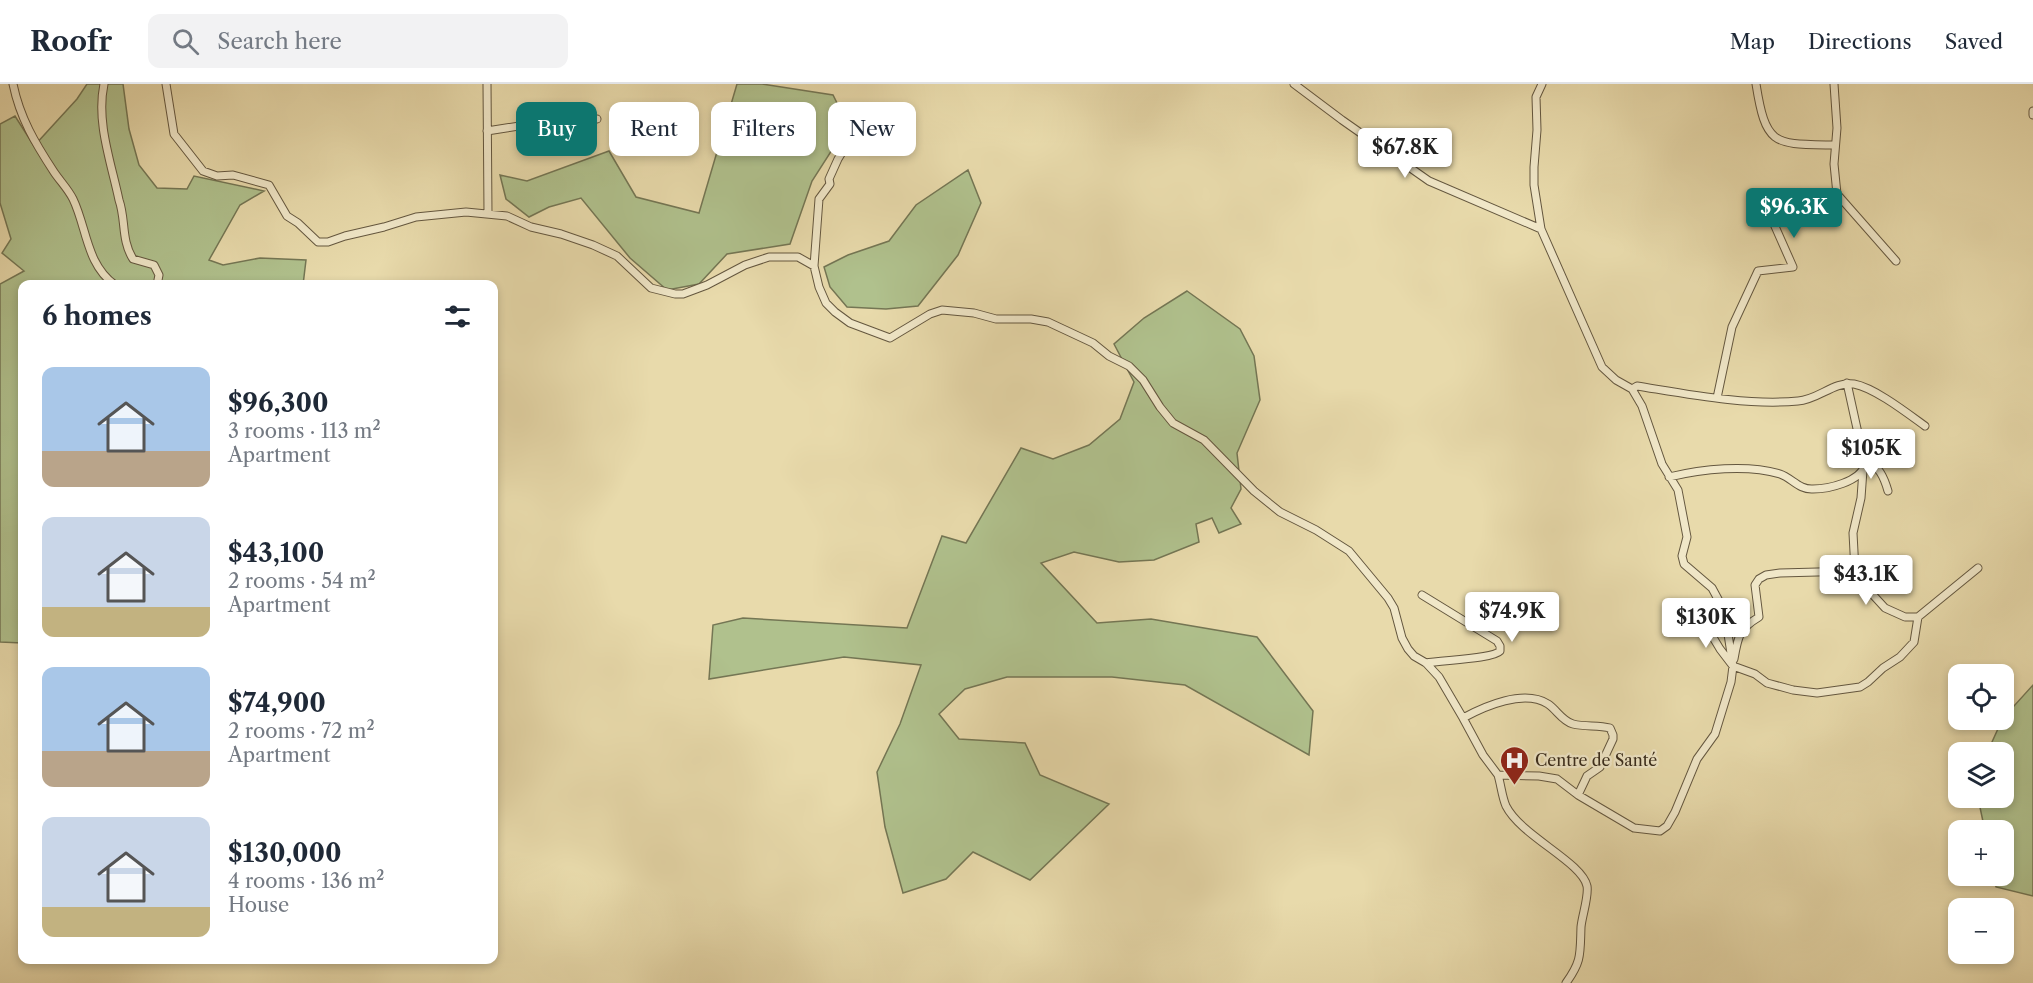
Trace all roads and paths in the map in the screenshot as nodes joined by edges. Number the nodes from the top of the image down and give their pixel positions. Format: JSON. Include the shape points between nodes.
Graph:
{"nodes":[{"id":1,"x":13,"y":84,"type":"edge"},
{"id":2,"x":104,"y":84,"type":"edge"},
{"id":3,"x":166,"y":84,"type":"edge"},
{"id":4,"x":487,"y":84,"type":"edge"},
{"id":5,"x":1294,"y":84,"type":"edge"},
{"id":6,"x":1542,"y":84,"type":"edge"},
{"id":7,"x":1756,"y":84,"type":"edge"},
{"id":8,"x":1834,"y":84,"type":"edge"},
{"id":9,"x":516,"y":126,"type":"edge"},
{"id":10,"x":487,"y":131,"type":"junction"},
{"id":11,"x":1834,"y":145,"type":"junction"},
{"id":12,"x":840,"y":156,"type":"edge"},
{"id":13,"x":1837,"y":194,"type":"junction"},
{"id":14,"x":488,"y":213,"type":"junction"},
{"id":15,"x":1541,"y":229,"type":"junction"},
{"id":16,"x":1896,"y":261,"type":"dead end"},
{"id":17,"x":814,"y":266,"type":"junction"},
{"id":18,"x":108,"y":280,"type":"edge"},
{"id":19,"x":158,"y":280,"type":"edge"},
{"id":20,"x":1847,"y":383,"type":"junction"},
{"id":21,"x":1632,"y":389,"type":"junction"},
{"id":22,"x":1718,"y":398,"type":"junction"},
{"id":23,"x":1925,"y":426,"type":"dead end"},
{"id":24,"x":1865,"y":459,"type":"junction"},
{"id":25,"x":1863,"y":470,"type":"junction"},
{"id":26,"x":1669,"y":477,"type":"junction"},
{"id":27,"x":1888,"y":491,"type":"dead end"},
{"id":28,"x":1978,"y":568,"type":"dead end"},
{"id":29,"x":1855,"y":571,"type":"junction"},
{"id":30,"x":1422,"y":596,"type":"dead end"},
{"id":31,"x":1918,"y":617,"type":"junction"},
{"id":32,"x":1693,"y":618,"type":"dead end"},
{"id":33,"x":1426,"y":663,"type":"junction"},
{"id":34,"x":1733,"y":666,"type":"junction"},
{"id":35,"x":1463,"y":718,"type":"junction"},
{"id":36,"x":1498,"y":775,"type":"junction"},
{"id":37,"x":1578,"y":795,"type":"junction"},
{"id":38,"x":1566,"y":983,"type":"edge"}],
"edges":[{"from":1,"to":18,"type":"street","via":[[29,134],[71,195],[90,250]]},
{"from":2,"to":19,"type":"street","via":[[101,114],[124,213],[125,241],[133,259],[154,265]]},
{"from":3,"to":14,"type":"street","via":[[174,134],[203,171],[269,185],[287,216],[318,242],[416,217]]},
{"from":4,"to":10,"type":"street"},
{"from":5,"to":15,"type":"street","via":[[1428,181]]},
{"from":6,"to":15,"type":"street","via":[[1536,97],[1534,167]]},
{"from":7,"to":11,"type":"street","via":[[1761,116],[1772,137],[1795,144]]},
{"from":8,"to":11,"type":"street"},
{"from":9,"to":10,"type":"street"},
{"from":10,"to":14,"type":"street"},
{"from":11,"to":13,"type":"street"},
{"from":12,"to":17,"type":"street","via":[[830,184],[819,199]]},
{"from":13,"to":16,"type":"street"},
{"from":13,"to":22,"type":"street","via":[[1775,216],[1774,224],[1793,267],[1758,271],[1732,327]]},
{"from":14,"to":17,"type":"street","via":[[593,245],[617,256],[651,288],[675,294],[707,285],[769,257],[798,257]]},
{"from":15,"to":21,"type":"street","via":[[1602,367]]},
{"from":17,"to":33,"type":"street","via":[[826,303],[835,312],[891,338],[942,310],[996,319],[1031,319],[1048,322],[1093,343],[1129,366],[1173,423],[1204,440],[1254,491],[1281,512],[1349,551],[1394,608],[1408,649]]},
{"from":20,"to":22,"type":"street","via":[[1797,401]]},
{"from":20,"to":23,"type":"street","via":[[1888,401]]},
{"from":20,"to":24,"type":"street"},
{"from":21,"to":22,"type":"street","via":[[1638,386]]},
{"from":21,"to":26,"type":"street"},
{"from":24,"to":25,"type":"street"},
{"from":24,"to":27,"type":"street","via":[[1881,473]]},
{"from":25,"to":26,"type":"street","via":[[1846,481],[1811,489],[1802,488],[1780,474],[1755,471],[1711,469]]},
{"from":25,"to":29,"type":"street","via":[[1853,533]]},
{"from":26,"to":34,"type":"street","via":[[1678,490],[1684,515],[1684,564],[1712,588],[1719,601]]},
{"from":28,"to":31,"type":"street"},
{"from":29,"to":31,"type":"street","via":[[1884,608],[1905,617]]},
{"from":29,"to":34,"type":"street","via":[[1780,573],[1759,579],[1755,585],[1760,617],[1741,631]]},
{"from":30,"to":33,"type":"street","via":[[1500,646],[1496,655],[1488,657]]},
{"from":31,"to":34,"type":"street","via":[[1914,642],[1860,687],[1817,693],[1793,690],[1767,683]]},
{"from":32,"to":34,"type":"street","via":[[1711,634]]},
{"from":33,"to":35,"type":"street"},
{"from":34,"to":37,"type":"street","via":[[1715,734],[1697,759],[1667,826],[1660,831],[1634,828]]},
{"from":35,"to":36,"type":"street"},
{"from":35,"to":37,"type":"street","via":[[1501,701],[1536,699],[1573,724],[1610,728],[1612,739],[1600,767],[1587,776]]},
{"from":36,"to":37,"type":"street","via":[[1557,779]]},
{"from":36,"to":38,"type":"street","via":[[1506,806],[1521,825],[1582,874],[1588,888],[1577,967]]}]}
